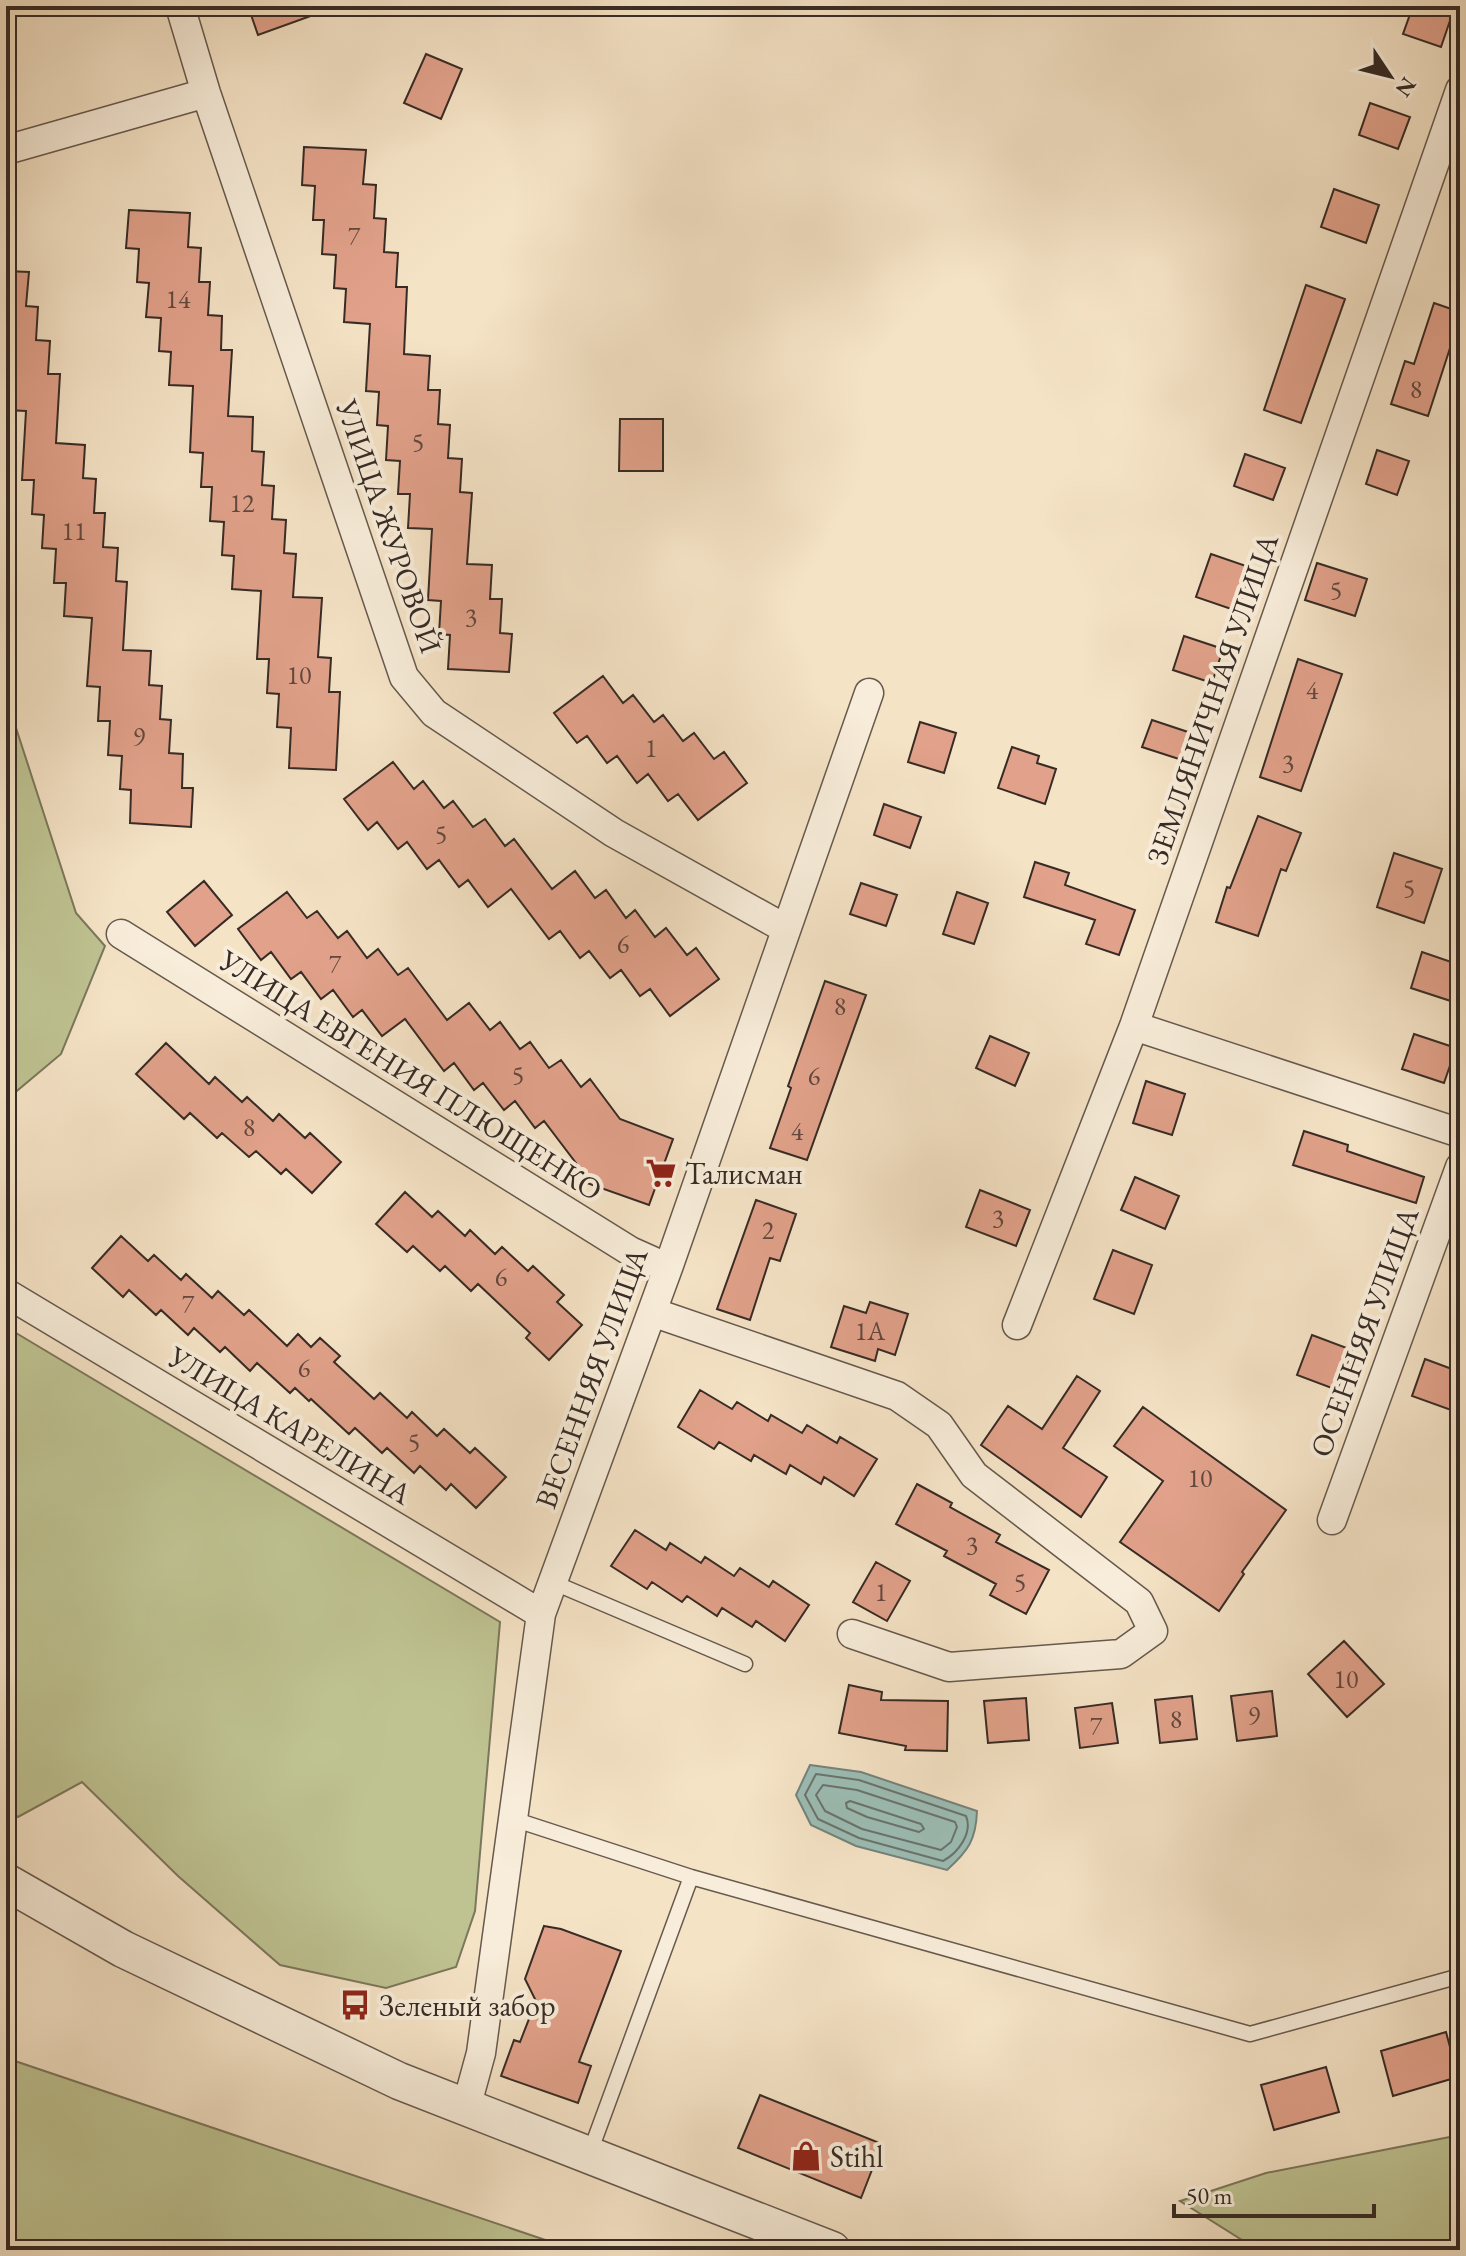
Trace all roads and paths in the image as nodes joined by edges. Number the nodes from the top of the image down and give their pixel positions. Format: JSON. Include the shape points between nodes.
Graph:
{"nodes":[{"id":1,"x":180,"y":6,"type":"edge"},
{"id":2,"x":1460,"y":90,"type":"edge"},
{"id":3,"x":206,"y":93,"type":"junction"},
{"id":4,"x":6,"y":150,"type":"edge"},
{"id":5,"x":869,"y":693,"type":"dead end"},
{"id":6,"x":786,"y":929,"type":"junction"},
{"id":7,"x":121,"y":934,"type":"dead end"},
{"id":8,"x":1134,"y":1026,"type":"junction"},
{"id":9,"x":1460,"y":1133,"type":"edge"},
{"id":10,"x":1460,"y":1167,"type":"edge"},
{"id":11,"x":668,"y":1268,"type":"junction"},
{"id":12,"x":6,"y":1293,"type":"edge"},
{"id":13,"x":652,"y":1312,"type":"junction"},
{"id":14,"x":1017,"y":1325,"type":"dead end"},
{"id":15,"x":1332,"y":1520,"type":"dead end"},
{"id":16,"x":552,"y":1582,"type":"junction"},
{"id":17,"x":541,"y":1614,"type":"junction"},
{"id":18,"x":852,"y":1634,"type":"dead end"},
{"id":19,"x":745,"y":1664,"type":"dead end"},
{"id":20,"x":513,"y":1819,"type":"junction"},
{"id":21,"x":691,"y":1877,"type":"junction"},
{"id":22,"x":6,"y":1882,"type":"edge"},
{"id":23,"x":1460,"y":1976,"type":"edge"},
{"id":24,"x":466,"y":2108,"type":"junction"},
{"id":25,"x":588,"y":2156,"type":"junction"},
{"id":26,"x":832,"y":2250,"type":"edge"}],
"edges":[{"from":1,"to":3,"type":"street","name":"УЛИЦА ЖУРОВОЙ"},
{"from":2,"to":8,"type":"street","name":"ЗЕМЛЯНИЧНАЯ УЛИЦА"},
{"from":3,"to":4,"type":"street"},
{"from":3,"to":6,"type":"street","name":"УЛИЦА ЖУРОВОЙ","via":[[404,677],[434,713],[614,833]]},
{"from":5,"to":6,"type":"street","name":"ВЕСЕННЯЯ УЛИЦА"},
{"from":6,"to":11,"type":"street","name":"ВЕСЕННЯЯ УЛИЦА"},
{"from":7,"to":11,"type":"street","name":"УЛИЦА ЕВГЕНИЯ ПЛЮЩЕНКО","via":[[630,1251]]},
{"from":8,"to":9,"type":"street"},
{"from":8,"to":14,"type":"street","name":"ЗЕМЛЯНИЧНАЯ УЛИЦА"},
{"from":10,"to":15,"type":"street","name":"ОСЕННЯЯ УЛИЦА"},
{"from":11,"to":13,"type":"street","name":"ВЕСЕННЯЯ УЛИЦА"},
{"from":12,"to":17,"type":"street","name":"УЛИЦА КАРЕЛИНА"},
{"from":13,"to":16,"type":"street","name":"ВЕСЕННЯЯ УЛИЦА"},
{"from":13,"to":18,"type":"street","via":[[897,1396],[939,1425],[974,1475],[1139,1602],[1153,1631],[1121,1654],[949,1667]]},
{"from":16,"to":17,"type":"street","name":"ВЕСЕННЯЯ УЛИЦА"},
{"from":16,"to":19,"type":"lane"},
{"from":17,"to":20,"type":"street","name":"ВЕСЕННЯЯ УЛИЦА"},
{"from":20,"to":21,"type":"lane"},
{"from":20,"to":24,"type":"street","name":"ВЕСЕННЯЯ УЛИЦА","via":[[481,2053]]},
{"from":21,"to":23,"type":"lane","via":[[1250,2034]]},
{"from":21,"to":25,"type":"lane"},
{"from":22,"to":24,"type":"street","via":[[123,1949]]},
{"from":24,"to":25,"type":"street"},
{"from":25,"to":26,"type":"street"}]}
